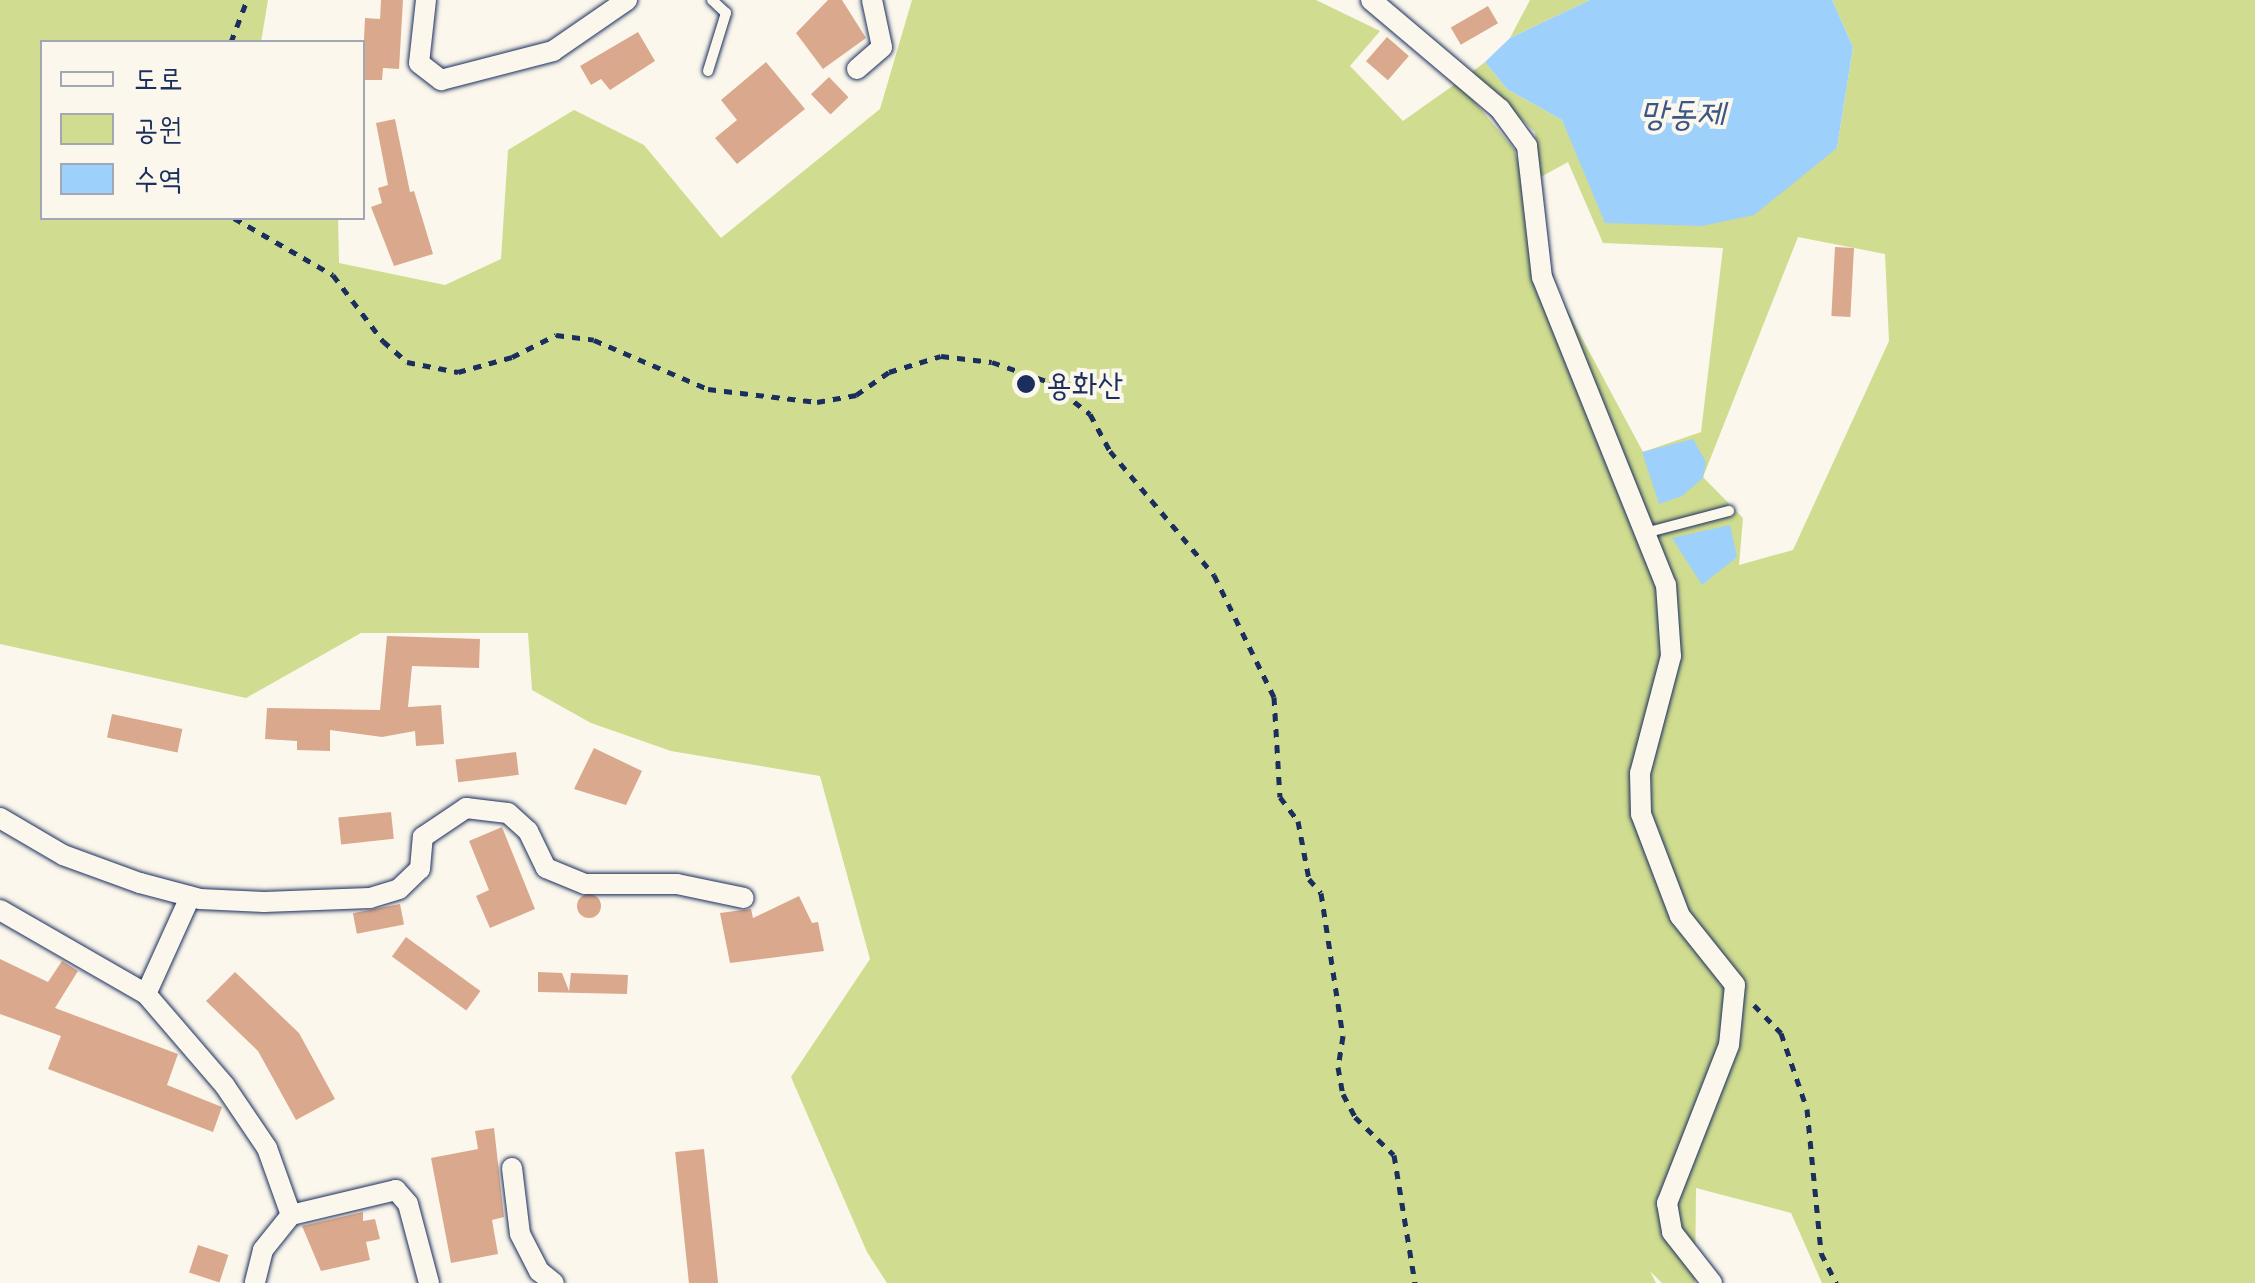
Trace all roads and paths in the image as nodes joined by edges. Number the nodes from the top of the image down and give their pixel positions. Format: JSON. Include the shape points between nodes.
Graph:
{"nodes":[{"id":1,"x":247,"y":0,"type":"edge"},
{"id":2,"x":426,"y":0,"type":"edge"},
{"id":3,"x":627,"y":0,"type":"edge"},
{"id":4,"x":712,"y":0,"type":"edge"},
{"id":5,"x":872,"y":0,"type":"edge"},
{"id":6,"x":1371,"y":0,"type":"edge"},
{"id":7,"x":232,"y":40,"type":"edge"},
{"id":8,"x":858,"y":69,"type":"dead end"},
{"id":9,"x":708,"y":71,"type":"dead end"},
{"id":10,"x":237,"y":220,"type":"edge"},
{"id":11,"x":1729,"y":511,"type":"dead end"},
{"id":12,"x":1644,"y":533,"type":"junction"},
{"id":13,"x":0,"y":818,"type":"edge"},
{"id":14,"x":190,"y":897,"type":"junction"},
{"id":15,"x":744,"y":898,"type":"dead end"},
{"id":16,"x":0,"y":910,"type":"edge"},
{"id":17,"x":1735,"y":985,"type":"junction"},
{"id":18,"x":146,"y":994,"type":"junction"},
{"id":19,"x":512,"y":1168,"type":"dead end"},
{"id":20,"x":291,"y":1215,"type":"junction"},
{"id":21,"x":255,"y":1283,"type":"edge"},
{"id":22,"x":429,"y":1283,"type":"edge"},
{"id":23,"x":554,"y":1283,"type":"edge"},
{"id":24,"x":1415,"y":1283,"type":"edge"},
{"id":25,"x":1712,"y":1283,"type":"edge"},
{"id":26,"x":1836,"y":1283,"type":"edge"}],
"edges":[{"from":1,"to":7,"type":"path"},
{"from":2,"to":3,"type":"street","via":[[418,64],[442,80],[552,51]]},
{"from":4,"to":9,"type":"lane","via":[[726,13]]},
{"from":5,"to":8,"type":"street","via":[[882,47]]},
{"from":6,"to":12,"type":"street","via":[[1500,110],[1527,146],[1542,277]]},
{"from":10,"to":24,"type":"path","via":[[333,275],[382,341],[407,362],[458,372],[512,357],[556,335],[594,340],[708,388],[817,402],[856,395],[889,372],[941,356],[992,362],[1048,382],[1090,414],[1110,451],[1214,575],[1274,697],[1280,797],[1298,821],[1309,879],[1321,893],[1343,1036],[1338,1068],[1344,1094],[1355,1117],[1394,1155]]},
{"from":11,"to":12,"type":"lane"},
{"from":12,"to":17,"type":"street","via":[[1666,585],[1671,656],[1640,772],[1641,814],[1680,916]]},
{"from":13,"to":14,"type":"street","via":[[63,855]]},
{"from":14,"to":15,"type":"street","via":[[282,901],[370,898],[398,890],[420,869],[423,837],[466,808],[508,813],[528,831],[546,868],[585,884],[677,884]]},
{"from":14,"to":18,"type":"street"},
{"from":16,"to":18,"type":"street"},
{"from":17,"to":25,"type":"street","via":[[1729,1045],[1667,1203],[1672,1232]]},
{"from":17,"to":26,"type":"path","via":[[1781,1032],[1807,1109],[1821,1253]]},
{"from":18,"to":20,"type":"street","via":[[225,1086],[267,1148]]},
{"from":19,"to":23,"type":"street","via":[[520,1234],[538,1271]]},
{"from":20,"to":21,"type":"street","via":[[263,1250]]},
{"from":20,"to":22,"type":"street","via":[[396,1190],[408,1204]]}]}
